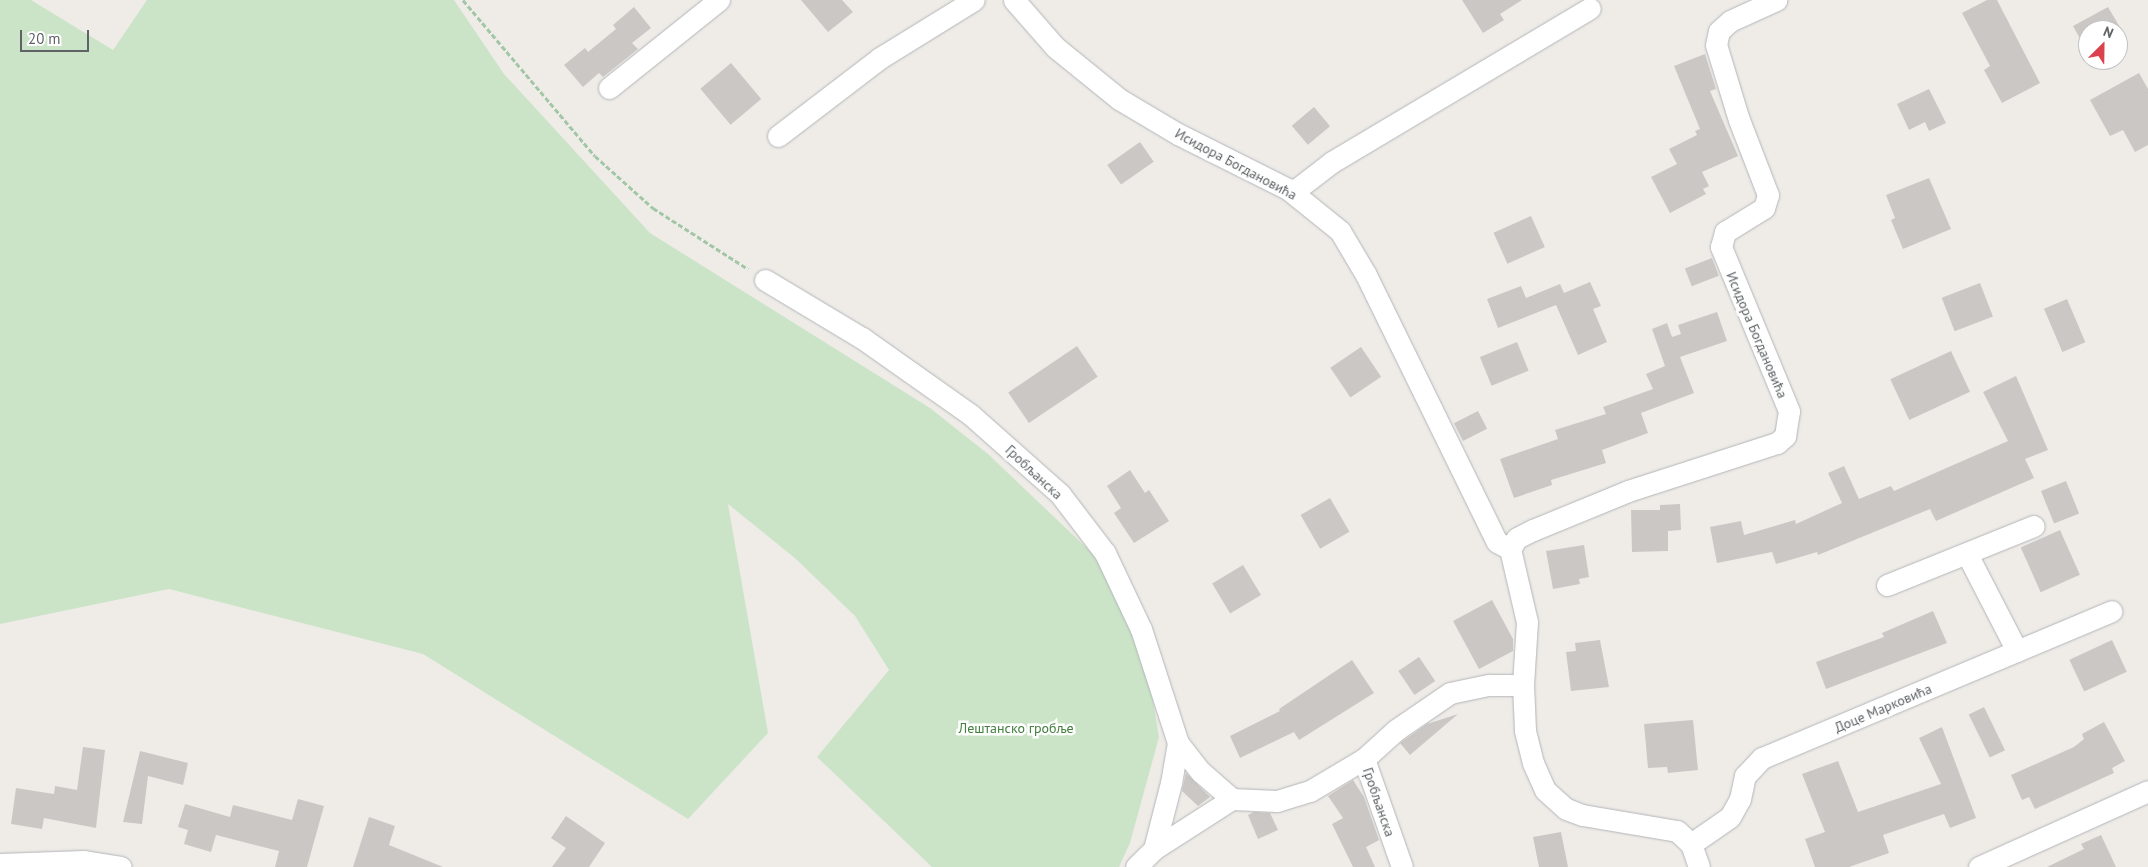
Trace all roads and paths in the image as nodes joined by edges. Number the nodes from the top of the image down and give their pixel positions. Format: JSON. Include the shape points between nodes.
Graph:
{"nodes":[{"id":1,"x":463,"y":0,"type":"edge"},
{"id":2,"x":719,"y":0,"type":"edge"},
{"id":3,"x":974,"y":0,"type":"edge"},
{"id":4,"x":1014,"y":0,"type":"edge"},
{"id":5,"x":1776,"y":0,"type":"edge"},
{"id":6,"x":1590,"y":8,"type":"dead end"},
{"id":7,"x":609,"y":88,"type":"dead end"},
{"id":8,"x":778,"y":136,"type":"dead end"},
{"id":9,"x":1293,"y":192,"type":"junction"},
{"id":10,"x":765,"y":280,"type":"joint"},
{"id":11,"x":2034,"y":526,"type":"dead end"},
{"id":12,"x":1510,"y":550,"type":"junction"},
{"id":13,"x":1967,"y":554,"type":"junction"},
{"id":14,"x":1887,"y":585,"type":"dead end"},
{"id":15,"x":2111,"y":611,"type":"dead end"},
{"id":16,"x":2017,"y":651,"type":"junction"},
{"id":17,"x":1523,"y":685,"type":"junction"},
{"id":18,"x":1178,"y":743,"type":"junction"},
{"id":19,"x":1364,"y":759,"type":"junction"},
{"id":20,"x":2148,"y":791,"type":"edge"},
{"id":21,"x":1232,"y":799,"type":"junction"},
{"id":22,"x":1691,"y":844,"type":"junction"},
{"id":23,"x":1154,"y":849,"type":"junction"},
{"id":24,"x":0,"y":864,"type":"edge"},
{"id":25,"x":121,"y":867,"type":"edge"},
{"id":26,"x":1136,"y":867,"type":"edge"},
{"id":27,"x":1402,"y":867,"type":"edge"},
{"id":28,"x":1699,"y":867,"type":"edge"},
{"id":29,"x":1979,"y":867,"type":"edge"}],
"edges":[{"from":1,"to":10,"type":"path","via":[[595,156],[653,208]]},
{"from":2,"to":7,"type":"street"},
{"from":3,"to":8,"type":"street","via":[[880,58]]},
{"from":4,"to":9,"type":"street","name":"Исидора Богдановића","via":[[1055,46],[1119,99],[1178,134]]},
{"from":5,"to":12,"type":"street","name":"Исидора Богдановића","via":[[1730,21],[1719,31],[1716,45],[1739,120],[1768,195],[1764,208],[1725,232],[1721,248],[1790,411],[1785,436],[1777,443],[1628,490],[1532,530],[1517,538]]},
{"from":6,"to":9,"type":"street","via":[[1332,162]]},
{"from":9,"to":12,"type":"street","name":"Исидора Богдановића","via":[[1340,231],[1366,275],[1497,542]]},
{"from":10,"to":18,"type":"street","name":"Гробљанска","via":[[862,338],[971,415],[1060,494],[1105,553],[1142,629]]},
{"from":11,"to":13,"type":"street"},
{"from":12,"to":17,"type":"street","via":[[1527,622]]},
{"from":13,"to":14,"type":"street"},
{"from":13,"to":16,"type":"street"},
{"from":15,"to":16,"type":"street","name":"Доце Марковића"},
{"from":16,"to":22,"type":"street","name":"Доце Марковића","via":[[1762,758],[1745,776],[1740,799],[1730,817]]},
{"from":17,"to":19,"type":"street","via":[[1489,685],[1450,693],[1396,730]]},
{"from":17,"to":22,"type":"street","via":[[1525,730],[1533,763],[1554,800],[1582,815],[1677,831]]},
{"from":18,"to":21,"type":"street","name":"Гробљанска","via":[[1201,772]]},
{"from":18,"to":23,"type":"street"},
{"from":19,"to":21,"type":"street","name":"Гробљанска","via":[[1303,794],[1277,801]]},
{"from":19,"to":27,"type":"street","name":"Гробљанска"},
{"from":20,"to":29,"type":"street"},
{"from":21,"to":23,"type":"street"},
{"from":22,"to":28,"type":"street"},
{"from":23,"to":26,"type":"street"},
{"from":24,"to":25,"type":"street","via":[[74,861]]}]}
